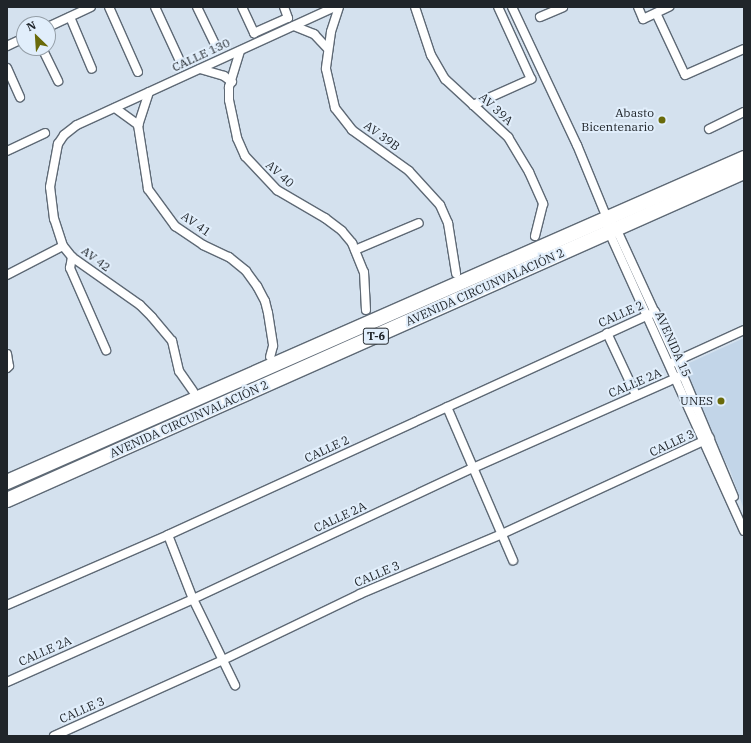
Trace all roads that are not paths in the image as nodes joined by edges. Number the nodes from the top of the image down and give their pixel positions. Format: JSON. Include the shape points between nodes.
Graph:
{"nodes":[{"id":1,"x":91,"y":7,"type":"edge"},
{"id":2,"x":109,"y":7,"type":"edge"},
{"id":3,"x":155,"y":7,"type":"edge"},
{"id":4,"x":197,"y":7,"type":"edge"},
{"id":5,"x":242,"y":7,"type":"edge"},
{"id":6,"x":284,"y":7,"type":"edge"},
{"id":7,"x":335,"y":7,"type":"edge"},
{"id":8,"x":339,"y":7,"type":"edge"},
{"id":9,"x":415,"y":7,"type":"edge"},
{"id":10,"x":498,"y":7,"type":"edge"},
{"id":11,"x":512,"y":7,"type":"edge"},
{"id":12,"x":563,"y":7,"type":"edge"},
{"id":13,"x":638,"y":7,"type":"edge"},
{"id":14,"x":669,"y":7,"type":"edge"},
{"id":15,"x":656,"y":13,"type":"junction"},
{"id":16,"x":70,"y":17,"type":"junction"},
{"id":17,"x":540,"y":17,"type":"dead end"},
{"id":18,"x":56,"y":23,"type":"edge"},
{"id":19,"x":294,"y":26,"type":"junction"},
{"id":20,"x":215,"y":44,"type":"dead end"},
{"id":21,"x":327,"y":48,"type":"junction"},
{"id":22,"x":744,"y":49,"type":"edge"},
{"id":23,"x":240,"y":51,"type":"junction"},
{"id":24,"x":46,"y":56,"type":"edge"},
{"id":25,"x":180,"y":61,"type":"dead end"},
{"id":26,"x":7,"y":68,"type":"edge"},
{"id":27,"x":92,"y":69,"type":"dead end"},
{"id":28,"x":200,"y":69,"type":"junction"},
{"id":29,"x":138,"y":72,"type":"dead end"},
{"id":30,"x":58,"y":81,"type":"dead end"},
{"id":31,"x":232,"y":82,"type":"junction"},
{"id":32,"x":149,"y":92,"type":"junction"},
{"id":33,"x":20,"y":97,"type":"dead end"},
{"id":34,"x":473,"y":105,"type":"junction"},
{"id":35,"x":115,"y":108,"type":"junction"},
{"id":36,"x":744,"y":112,"type":"edge"},
{"id":37,"x":77,"y":125,"type":"joint"},
{"id":38,"x":138,"y":125,"type":"junction"},
{"id":39,"x":709,"y":129,"type":"dead end"},
{"id":40,"x":45,"y":133,"type":"dead end"},
{"id":41,"x":7,"y":151,"type":"edge"},
{"id":42,"x":744,"y":158,"type":"edge"},
{"id":43,"x":744,"y":172,"type":"edge"},
{"id":44,"x":419,"y":223,"type":"dead end"},
{"id":45,"x":611,"y":226,"type":"junction"},
{"id":46,"x":535,"y":236,"type":"dead end"},
{"id":47,"x":63,"y":246,"type":"junction"},
{"id":48,"x":355,"y":250,"type":"junction"},
{"id":49,"x":72,"y":256,"type":"junction"},
{"id":50,"x":456,"y":273,"type":"dead end"},
{"id":51,"x":7,"y":275,"type":"edge"},
{"id":52,"x":366,"y":310,"type":"dead end"},
{"id":53,"x":655,"y":312,"type":"junction"},
{"id":54,"x":647,"y":315,"type":"junction"},
{"id":55,"x":744,"y":330,"type":"edge"},
{"id":56,"x":606,"y":334,"type":"junction"},
{"id":57,"x":106,"y":350,"type":"dead end"},
{"id":58,"x":7,"y":354,"type":"edge"},
{"id":59,"x":270,"y":357,"type":"dead end"},
{"id":60,"x":677,"y":361,"type":"junction"},
{"id":61,"x":669,"y":365,"type":"junction"},
{"id":62,"x":7,"y":368,"type":"edge"},
{"id":63,"x":679,"y":377,"type":"junction"},
{"id":64,"x":193,"y":391,"type":"dead end"},
{"id":65,"x":636,"y":395,"type":"junction"},
{"id":66,"x":447,"y":407,"type":"junction"},
{"id":67,"x":707,"y":440,"type":"junction"},
{"id":68,"x":473,"y":468,"type":"junction"},
{"id":69,"x":7,"y":482,"type":"edge"},
{"id":70,"x":7,"y":500,"type":"edge"},
{"id":71,"x":744,"y":530,"type":"edge"},
{"id":72,"x":502,"y":534,"type":"junction"},
{"id":73,"x":168,"y":535,"type":"junction"},
{"id":74,"x":513,"y":560,"type":"dead end"},
{"id":75,"x":193,"y":599,"type":"junction"},
{"id":76,"x":7,"y":605,"type":"edge"},
{"id":77,"x":223,"y":660,"type":"junction"},
{"id":78,"x":7,"y":682,"type":"edge"},
{"id":79,"x":235,"y":685,"type":"dead end"},
{"id":80,"x":54,"y":736,"type":"edge"}],
"edges":[{"from":1,"to":16,"type":"street"},
{"from":2,"to":29,"type":"street"},
{"from":3,"to":25,"type":"street"},
{"from":4,"to":20,"type":"street"},
{"from":5,"to":6,"type":"street","via":[[254,33],[288,18]]},
{"from":7,"to":19,"type":"street","name":"CALLE 130"},
{"from":8,"to":21,"type":"street","name":"AV 39B"},
{"from":9,"to":34,"type":"street","name":"AV 39A","via":[[431,54],[445,79]]},
{"from":10,"to":34,"type":"street","via":[[531,79]]},
{"from":11,"to":45,"type":"street"},
{"from":12,"to":17,"type":"street"},
{"from":13,"to":15,"type":"street","via":[[643,19]]},
{"from":14,"to":15,"type":"street"},
{"from":15,"to":22,"type":"street","via":[[685,75]]},
{"from":16,"to":18,"type":"street"},
{"from":16,"to":27,"type":"street"},
{"from":19,"to":21,"type":"street","via":[[314,34]]},
{"from":19,"to":23,"type":"street","name":"CALLE 130"},
{"from":21,"to":50,"type":"street","name":"AV 39B","via":[[329,89],[335,108],[352,130],[408,171],[440,205],[448,223]]},
{"from":23,"to":28,"type":"street","name":"CALLE 130"},
{"from":23,"to":31,"type":"street","name":"AV 40"},
{"from":24,"to":30,"type":"street"},
{"from":26,"to":33,"type":"street"},
{"from":28,"to":31,"type":"street","via":[[220,74]]},
{"from":28,"to":32,"type":"street","name":"CALLE 130"},
{"from":31,"to":48,"type":"street","name":"AV 40","via":[[229,100],[237,138],[245,156],[277,190],[342,231]]},
{"from":32,"to":35,"type":"street","name":"CALLE 130"},
{"from":32,"to":38,"type":"street","name":"AV 41"},
{"from":34,"to":46,"type":"street","name":"AV 39A","via":[[508,137],[529,172],[543,204]]},
{"from":35,"to":37,"type":"street","name":"CALLE 130"},
{"from":35,"to":38,"type":"street"},
{"from":36,"to":39,"type":"street"},
{"from":37,"to":47,"type":"street","name":"AV 42","via":[[58,144],[51,174],[53,213]]},
{"from":38,"to":59,"type":"street","name":"AV 41","via":[[144,173],[154,200],[175,226],[203,245],[229,257],[250,276],[265,301],[273,346]]},
{"from":40,"to":41,"type":"street"},
{"from":42,"to":45,"type":"highway","name":"AVENIDA CIRCUNVALACIÓN 2","number":"T-6"},
{"from":43,"to":45,"type":"highway","name":"AVENIDA CIRCUNVALACIÓN 2","number":"T-6"},
{"from":44,"to":48,"type":"street"},
{"from":45,"to":53,"type":"street","name":"AVENIDA 15"},
{"from":45,"to":54,"type":"street","name":"AVENIDA 15"},
{"from":45,"to":69,"type":"highway","name":"AVENIDA CIRCUNVALACIÓN 2","number":"T-6"},
{"from":45,"to":70,"type":"highway","name":"AVENIDA CIRCUNVALACIÓN 2","number":"T-6"},
{"from":47,"to":49,"type":"street","name":"AV 42"},
{"from":47,"to":51,"type":"street"},
{"from":48,"to":52,"type":"street","name":"AV 40","via":[[364,272]]},
{"from":49,"to":57,"type":"street","via":[[70,268]]},
{"from":49,"to":64,"type":"street","name":"AV 42","via":[[140,305],[152,317],[172,341],[179,371]]},
{"from":53,"to":54,"type":"street","name":"CALLE 2"},
{"from":53,"to":60,"type":"street","name":"AVENIDA 15"},
{"from":54,"to":56,"type":"street","name":"CALLE 2"},
{"from":54,"to":61,"type":"street","name":"AVENIDA 15"},
{"from":55,"to":60,"type":"street","name":"CALLE 2A"},
{"from":56,"to":65,"type":"street"},
{"from":56,"to":66,"type":"street","name":"CALLE 2"},
{"from":58,"to":62,"type":"street"},
{"from":60,"to":61,"type":"street","name":"CALLE 2A"},
{"from":60,"to":63,"type":"street","name":"AVENIDA 15"},
{"from":61,"to":63,"type":"street","name":"AVENIDA 15"},
{"from":63,"to":65,"type":"street","name":"CALLE 2A"},
{"from":63,"to":67,"type":"street","name":"AVENIDA 15"},
{"from":65,"to":68,"type":"street","name":"CALLE 2A"},
{"from":66,"to":68,"type":"street"},
{"from":66,"to":73,"type":"street","name":"CALLE 2"},
{"from":67,"to":71,"type":"street","name":"AVENIDA 15"},
{"from":67,"to":72,"type":"street","name":"CALLE 3"},
{"from":68,"to":72,"type":"street"},
{"from":68,"to":75,"type":"street","name":"CALLE 2A"},
{"from":72,"to":74,"type":"street"},
{"from":72,"to":77,"type":"street","name":"CALLE 3","via":[[360,594]]},
{"from":73,"to":75,"type":"street"},
{"from":73,"to":76,"type":"street","name":"CALLE 2"},
{"from":75,"to":77,"type":"street"},
{"from":75,"to":78,"type":"street","name":"CALLE 2A"},
{"from":77,"to":79,"type":"street"},
{"from":77,"to":80,"type":"street","name":"CALLE 3"}]}
